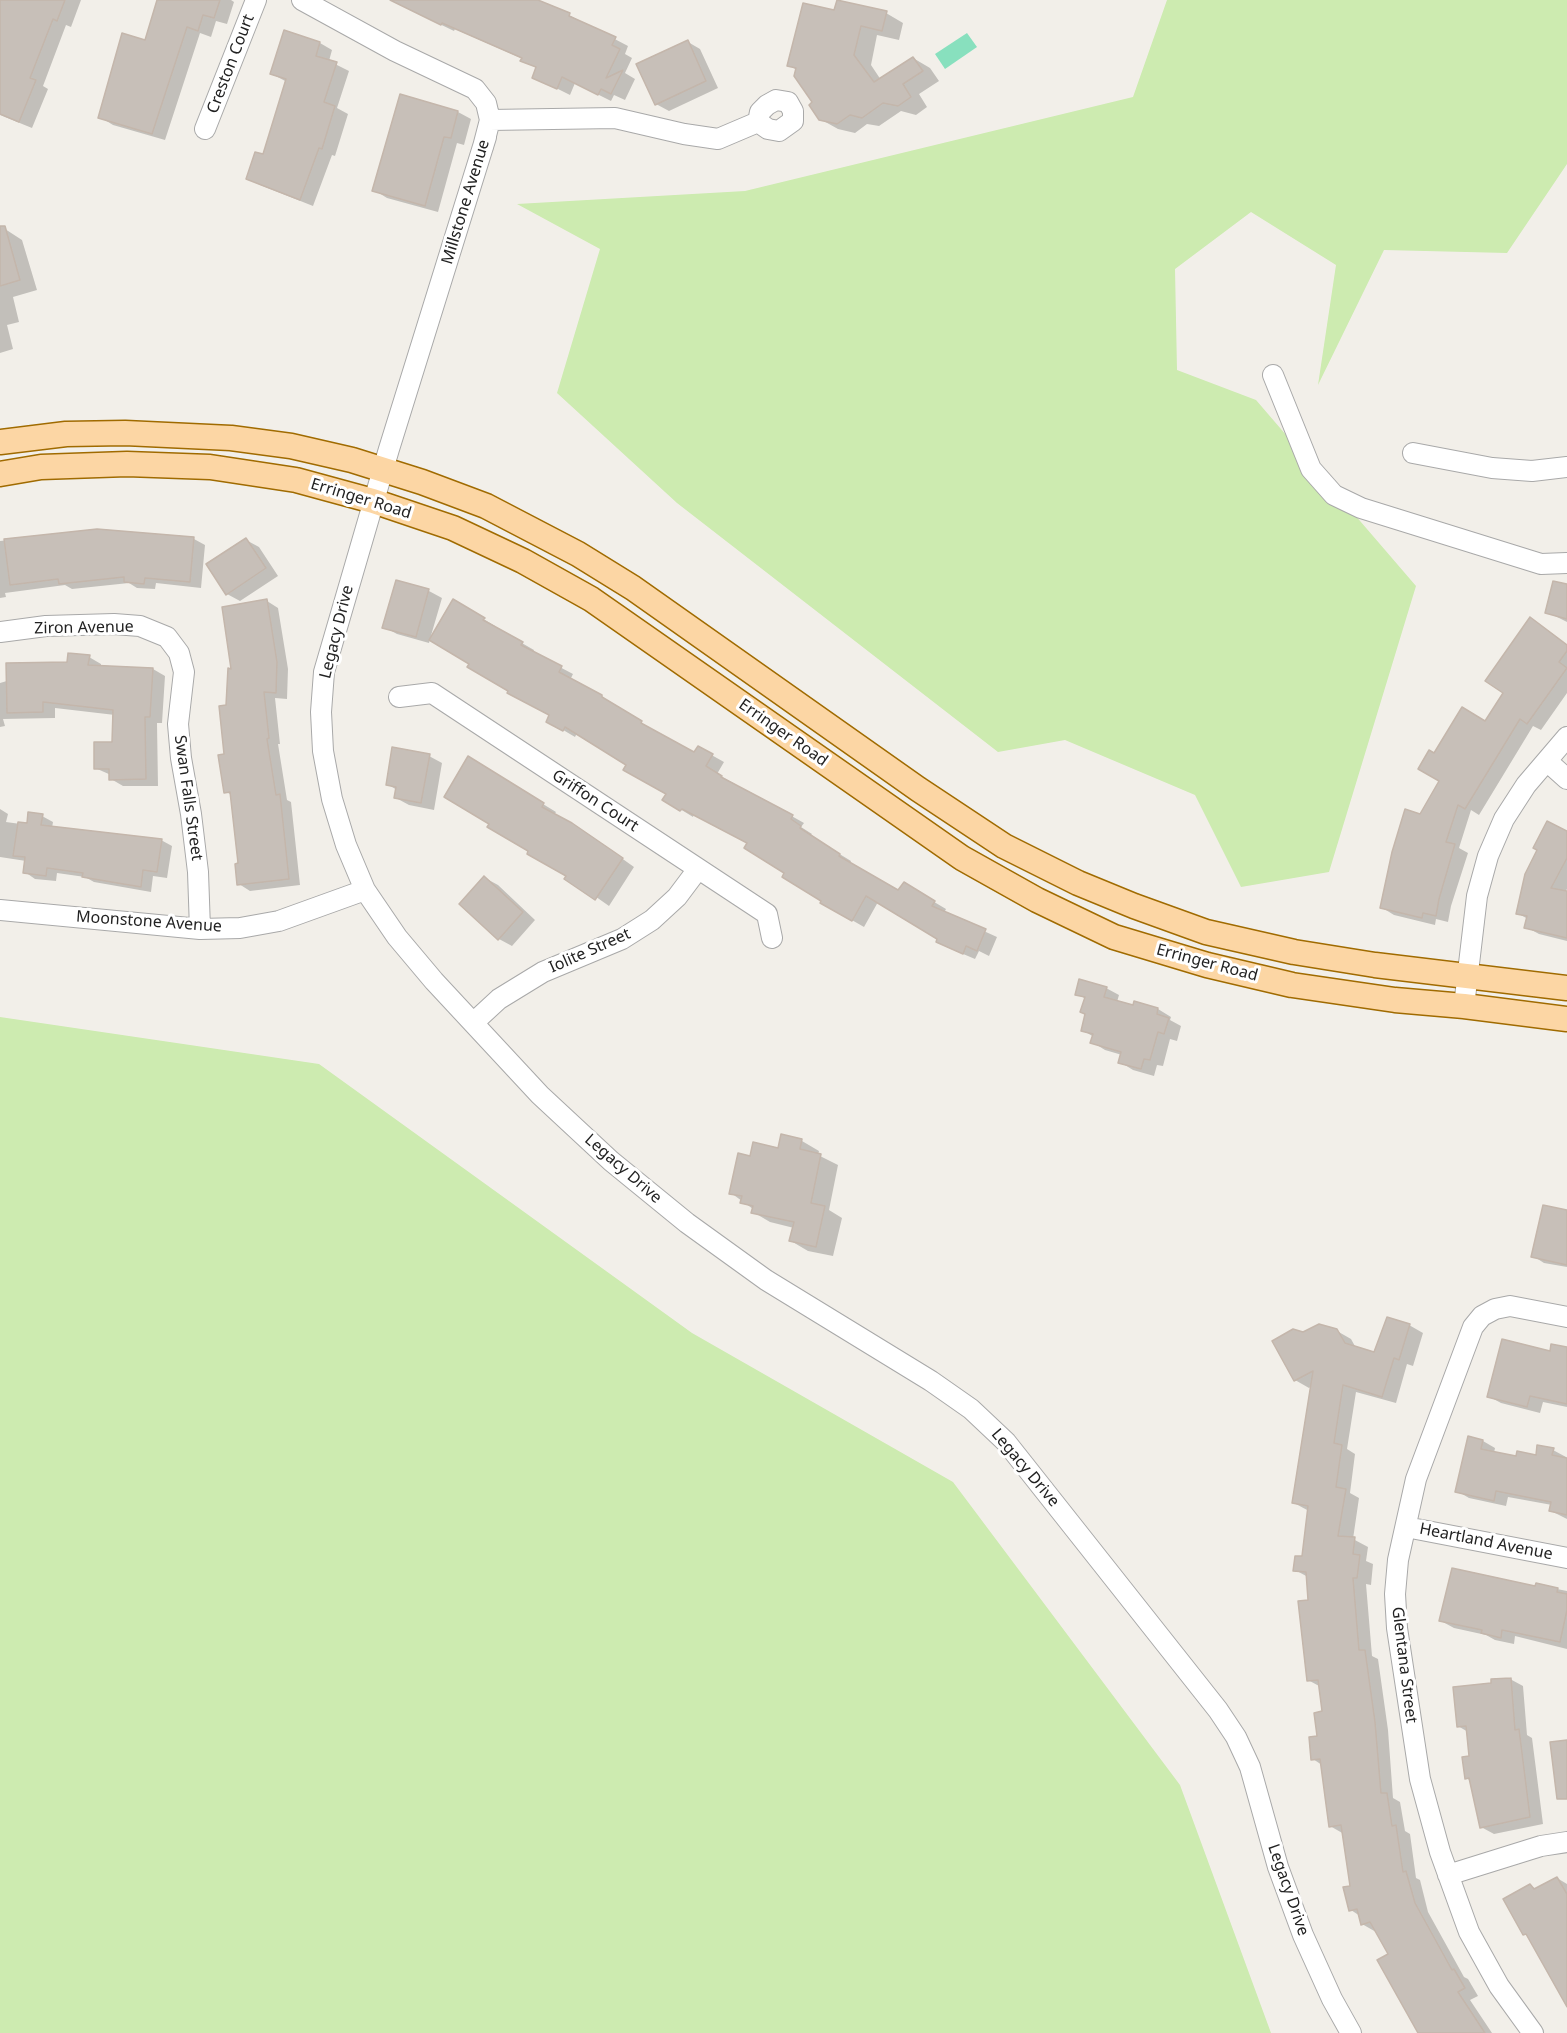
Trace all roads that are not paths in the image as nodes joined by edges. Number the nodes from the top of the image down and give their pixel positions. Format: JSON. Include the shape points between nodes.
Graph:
{"nodes":[{"id":1,"x":256,"y":0,"type":"edge"},
{"id":2,"x":302,"y":0,"type":"edge"},
{"id":3,"x":758,"y":122,"type":"dead end"},
{"id":4,"x":205,"y":129,"type":"dead end"},
{"id":5,"x":488,"y":129,"type":"junction"},
{"id":6,"x":1273,"y":375,"type":"dead end"},
{"id":7,"x":0,"y":442,"type":"edge"},
{"id":8,"x":1413,"y":453,"type":"dead end"},
{"id":9,"x":1567,"y":467,"type":"edge"},
{"id":10,"x":383,"y":470,"type":"junction"},
{"id":11,"x":0,"y":474,"type":"edge"},
{"id":12,"x":373,"y":501,"type":"junction"},
{"id":13,"x":1567,"y":563,"type":"edge"},
{"id":14,"x":0,"y":632,"type":"edge"},
{"id":15,"x":167,"y":637,"type":"joint"},
{"id":16,"x":399,"y":697,"type":"dead end"},
{"id":17,"x":1567,"y":737,"type":"edge"},
{"id":18,"x":1548,"y":762,"type":"junction"},
{"id":19,"x":1567,"y":778,"type":"edge"},
{"id":20,"x":698,"y":869,"type":"junction"},
{"id":21,"x":365,"y":890,"type":"junction"},
{"id":22,"x":0,"y":910,"type":"edge"},
{"id":23,"x":200,"y":929,"type":"junction"},
{"id":24,"x":772,"y":938,"type":"dead end"},
{"id":25,"x":1467,"y":976,"type":"junction"},
{"id":26,"x":1567,"y":988,"type":"edge"},
{"id":27,"x":1464,"y":1006,"type":"junction"},
{"id":28,"x":1567,"y":1019,"type":"edge"},
{"id":29,"x":473,"y":1023,"type":"junction"},
{"id":30,"x":1567,"y":1317,"type":"edge"},
{"id":31,"x":1406,"y":1527,"type":"junction"},
{"id":32,"x":1567,"y":1558,"type":"edge"},
{"id":33,"x":1567,"y":1842,"type":"edge"},
{"id":34,"x":1448,"y":1875,"type":"junction"},
{"id":35,"x":1351,"y":2033,"type":"edge"},
{"id":36,"x":1533,"y":2033,"type":"edge"}],
"edges":[{"from":1,"to":4,"type":"street","name":"Creston Court"},
{"from":2,"to":5,"type":"street","name":"Millstone Avenue","via":[[395,51],[476,89],[486,103]]},
{"from":3,"to":5,"type":"street","via":[[718,139],[615,118],[550,118]]},
{"from":5,"to":10,"type":"street","name":"Millstone Avenue"},
{"from":6,"to":13,"type":"street","via":[[1311,468],[1334,495],[1361,508],[1541,564]]},
{"from":7,"to":10,"type":"main road","name":"Erringer Road","via":[[125,432],[221,437],[291,446]]},
{"from":8,"to":9,"type":"street","via":[[1492,468],[1532,471]]},
{"from":10,"to":12,"type":"street","name":"Legacy Drive"},
{"from":10,"to":25,"type":"main road","name":"Erringer Road","via":[[486,506],[578,554],[633,588],[966,821],[1004,846],[1078,884],[1206,932],[1294,952]]},
{"from":11,"to":12,"type":"main road","name":"Erringer Road","via":[[127,464],[210,467],[296,480]]},
{"from":12,"to":21,"type":"street","name":"Legacy Drive","via":[[324,672],[321,712],[332,799]]},
{"from":12,"to":27,"type":"main road","name":"Erringer Road","via":[[453,528],[591,598],[962,858],[1036,900],[1114,937],[1292,985]]},
{"from":14,"to":15,"type":"street","name":"Ziron Avenue","via":[[114,624],[140,627]]},
{"from":15,"to":23,"type":"street","name":"Swan Falls Street","via":[[179,652],[184,672],[178,724],[198,872]]},
{"from":16,"to":20,"type":"street","name":"Griffon Court","via":[[432,693]]},
{"from":17,"to":18,"type":"street"},
{"from":18,"to":19,"type":"street"},
{"from":18,"to":25,"type":"street","via":[[1510,810],[1488,856],[1477,896]]},
{"from":20,"to":24,"type":"street","name":"Griffon Court","via":[[767,914]]},
{"from":20,"to":29,"type":"street","name":"Iolite Street","via":[[677,897],[652,920],[622,939],[543,972],[499,999]]},
{"from":21,"to":23,"type":"street","name":"Moonstone Avenue","via":[[279,921],[240,928]]},
{"from":21,"to":29,"type":"street","name":"Legacy Drive","via":[[412,955]]},
{"from":22,"to":23,"type":"street","name":"Moonstone Avenue"},
{"from":25,"to":26,"type":"main road","name":"Erringer Road"},
{"from":25,"to":27,"type":"street"},
{"from":27,"to":28,"type":"main road","name":"Erringer Road"},
{"from":29,"to":35,"type":"street","name":"Legacy Drive","via":[[540,1095],[611,1161],[687,1223],[766,1280],[931,1381],[971,1409],[1006,1442],[1236,1737],[1250,1767],[1302,1935]]},
{"from":30,"to":31,"type":"street","name":"Glentana Street","via":[[1510,1306],[1482,1316],[1473,1327],[1416,1479]]},
{"from":31,"to":32,"type":"street","name":"Heartland Avenue"},
{"from":31,"to":34,"type":"street","name":"Glentana Street","via":[[1398,1560],[1397,1628],[1420,1779]]},
{"from":33,"to":34,"type":"street","via":[[1541,1846]]},
{"from":34,"to":36,"type":"street","name":"Glentana Street","via":[[1474,1941],[1499,1986]]}]}
